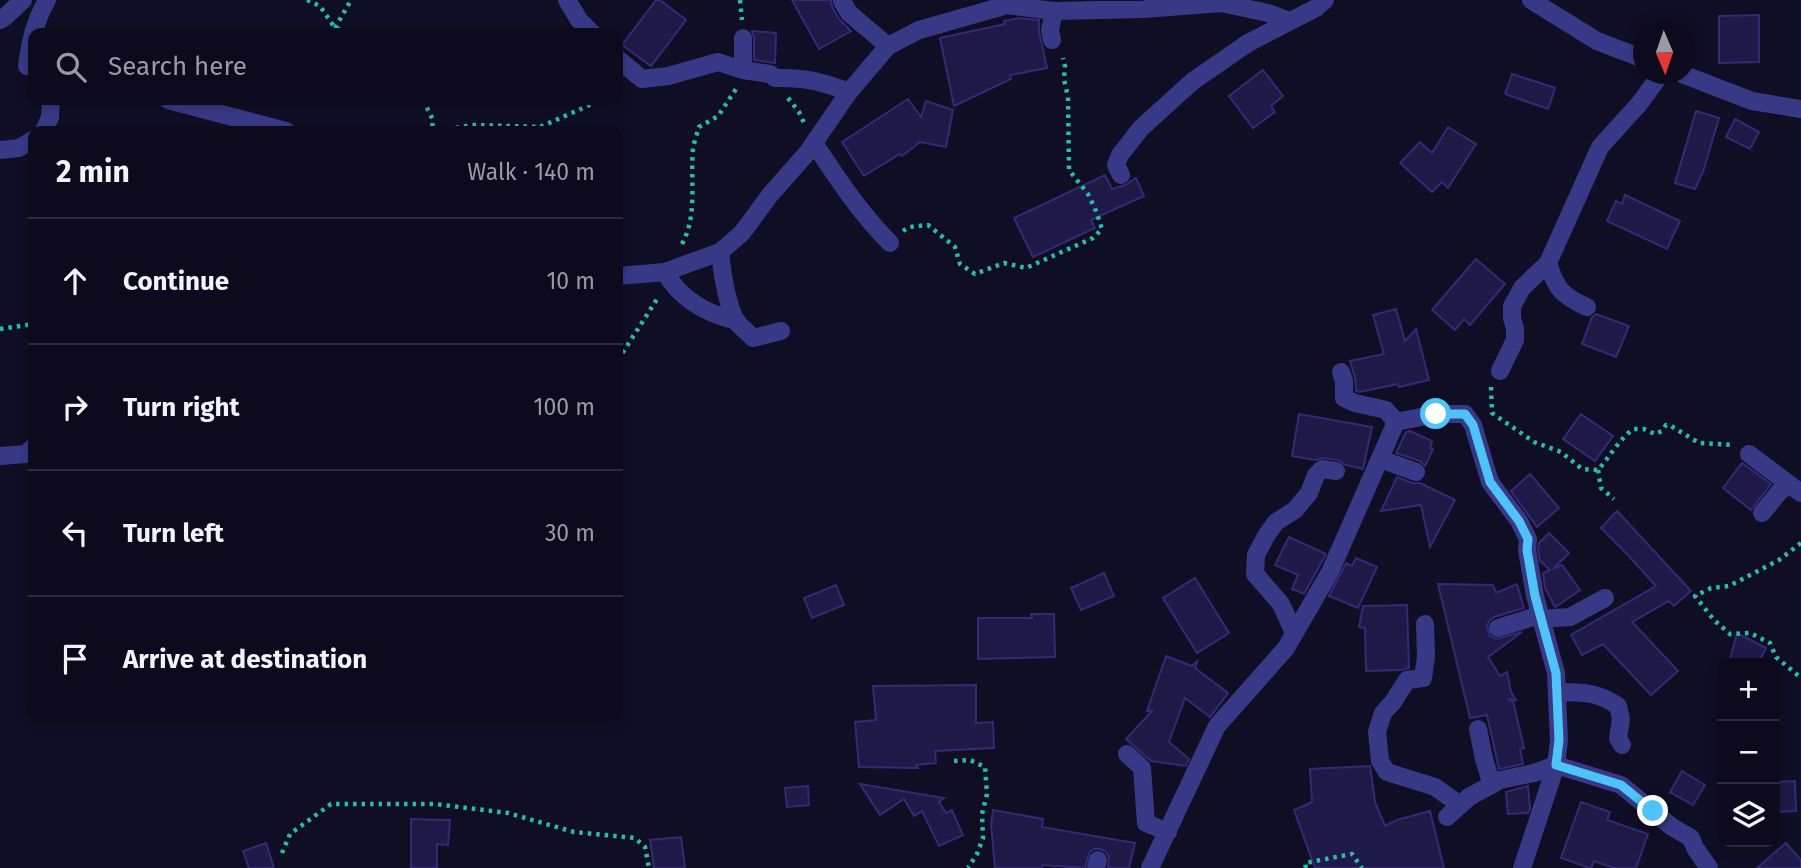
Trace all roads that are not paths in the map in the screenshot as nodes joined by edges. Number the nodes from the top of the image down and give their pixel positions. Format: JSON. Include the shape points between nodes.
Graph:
{"nodes":[{"id":1,"x":23,"y":0,"type":"edge"},
{"id":2,"x":47,"y":0,"type":"edge"},
{"id":3,"x":567,"y":0,"type":"edge"},
{"id":4,"x":1325,"y":0,"type":"edge"},
{"id":5,"x":1531,"y":0,"type":"edge"},
{"id":6,"x":842,"y":1,"type":"edge"},
{"id":7,"x":1221,"y":2,"type":"edge"},
{"id":8,"x":1054,"y":11,"type":"junction"},
{"id":9,"x":0,"y":20,"type":"edge"},
{"id":10,"x":1290,"y":22,"type":"junction"},
{"id":11,"x":34,"y":28,"type":"edge"},
{"id":12,"x":587,"y":28,"type":"edge"},
{"id":13,"x":743,"y":38,"type":"dead end"},
{"id":14,"x":1052,"y":40,"type":"road end"},
{"id":15,"x":888,"y":46,"type":"junction"},
{"id":16,"x":1633,"y":55,"type":"edge"},
{"id":17,"x":623,"y":63,"type":"edge"},
{"id":18,"x":743,"y":70,"type":"junction"},
{"id":19,"x":1696,"y":79,"type":"edge"},
{"id":20,"x":1654,"y":84,"type":"edge"},
{"id":21,"x":849,"y":92,"type":"junction"},
{"id":22,"x":51,"y":105,"type":"edge"},
{"id":23,"x":187,"y":105,"type":"edge"},
{"id":24,"x":1801,"y":109,"type":"edge"},
{"id":25,"x":46,"y":126,"type":"edge"},
{"id":26,"x":267,"y":126,"type":"edge"},
{"id":27,"x":28,"y":143,"type":"edge"},
{"id":28,"x":814,"y":143,"type":"junction"},
{"id":29,"x":0,"y":150,"type":"edge"},
{"id":30,"x":1121,"y":175,"type":"dead end"},
{"id":31,"x":890,"y":243,"type":"road end"},
{"id":32,"x":720,"y":252,"type":"junction"},
{"id":33,"x":1548,"y":263,"type":"junction"},
{"id":34,"x":665,"y":272,"type":"junction"},
{"id":35,"x":623,"y":276,"type":"edge"},
{"id":36,"x":1587,"y":306,"type":"dead end"},
{"id":37,"x":737,"y":321,"type":"junction"},
{"id":38,"x":781,"y":331,"type":"dead end"},
{"id":39,"x":1500,"y":371,"type":"road end"},
{"id":40,"x":1342,"y":372,"type":"dead end"},
{"id":41,"x":1396,"y":422,"type":"junction"},
{"id":42,"x":28,"y":452,"type":"edge"},
{"id":43,"x":1749,"y":454,"type":"road end"},
{"id":44,"x":0,"y":456,"type":"edge"},
{"id":45,"x":1380,"y":459,"type":"junction"},
{"id":46,"x":1336,"y":471,"type":"dead end"},
{"id":47,"x":1416,"y":472,"type":"dead end"},
{"id":48,"x":1795,"y":489,"type":"edge"},
{"id":49,"x":1762,"y":513,"type":"dead end"},
{"id":50,"x":1605,"y":598,"type":"dead end"},
{"id":51,"x":1541,"y":617,"type":"junction"},
{"id":52,"x":1425,"y":624,"type":"dead end"},
{"id":53,"x":1497,"y":628,"type":"dead end"},
{"id":54,"x":1294,"y":633,"type":"junction"},
{"id":55,"x":1558,"y":692,"type":"junction"},
{"id":56,"x":1478,"y":729,"type":"dead end"},
{"id":57,"x":1622,"y":745,"type":"dead end"},
{"id":58,"x":1127,"y":754,"type":"dead end"},
{"id":59,"x":1556,"y":765,"type":"junction"},
{"id":60,"x":1492,"y":785,"type":"junction"},
{"id":61,"x":1167,"y":832,"type":"junction"},
{"id":62,"x":1150,"y":868,"type":"edge"},
{"id":63,"x":1522,"y":868,"type":"edge"},
{"id":64,"x":1709,"y":868,"type":"edge"}],
"edges":[{"from":1,"to":9,"type":"street"},
{"from":2,"to":11,"type":"street"},
{"from":3,"to":12,"type":"street"},
{"from":4,"to":10,"type":"street"},
{"from":5,"to":16,"type":"street","via":[[1597,41]]},
{"from":6,"to":15,"type":"street","via":[[849,13]]},
{"from":7,"to":8,"type":"street"},
{"from":7,"to":10,"type":"street"},
{"from":8,"to":14,"type":"street"},
{"from":8,"to":15,"type":"street","via":[[1007,5],[919,30]]},
{"from":10,"to":30,"type":"street","via":[[1248,43],[1193,81],[1141,128],[1120,155],[1116,165]]},
{"from":13,"to":18,"type":"street"},
{"from":15,"to":21,"type":"street"},
{"from":17,"to":18,"type":"street","via":[[642,79],[718,62]]},
{"from":18,"to":21,"type":"street","via":[[820,81]]},
{"from":19,"to":24,"type":"street","via":[[1752,101]]},
{"from":20,"to":33,"type":"street","via":[[1600,147]]},
{"from":21,"to":28,"type":"street"},
{"from":22,"to":25,"type":"street"},
{"from":23,"to":26,"type":"street"},
{"from":27,"to":29,"type":"street"},
{"from":28,"to":31,"type":"street"},
{"from":28,"to":32,"type":"street","via":[[742,233]]},
{"from":32,"to":34,"type":"street"},
{"from":32,"to":37,"type":"street"},
{"from":33,"to":36,"type":"street","via":[[1553,280],[1567,298]]},
{"from":33,"to":39,"type":"street","via":[[1522,288],[1512,306],[1515,340]]},
{"from":34,"to":35,"type":"street"},
{"from":34,"to":37,"type":"street","via":[[673,286],[696,306]]},
{"from":37,"to":38,"type":"street","via":[[753,338]]},
{"from":40,"to":41,"type":"street","via":[[1344,398],[1386,410]]},
{"from":41,"to":45,"type":"street"},
{"from":41,"to":51,"type":"street","via":[[1465,414],[1473,425],[1490,482],[1528,539],[1529,569]]},
{"from":42,"to":44,"type":"street"},
{"from":43,"to":48,"type":"street"},
{"from":45,"to":47,"type":"street"},
{"from":45,"to":54,"type":"street","via":[[1330,572]]},
{"from":46,"to":54,"type":"street","via":[[1322,468],[1316,474],[1309,493],[1295,510],[1276,522],[1256,555],[1255,574],[1281,604]]},
{"from":48,"to":49,"type":"street","via":[[1780,491]]},
{"from":50,"to":51,"type":"street","via":[[1570,617]]},
{"from":51,"to":53,"type":"street"},
{"from":51,"to":55,"type":"street"},
{"from":52,"to":60,"type":"street","via":[[1423,678],[1407,680],[1383,713],[1377,732],[1380,761],[1387,772],[1435,787],[1453,811]]},
{"from":54,"to":61,"type":"street","via":[[1217,726]]},
{"from":55,"to":57,"type":"street","via":[[1605,697],[1618,706]]},
{"from":55,"to":59,"type":"street"},
{"from":56,"to":60,"type":"street"},
{"from":58,"to":61,"type":"street","via":[[1142,768],[1146,822]]},
{"from":59,"to":60,"type":"street"},
{"from":59,"to":63,"type":"street"},
{"from":59,"to":64,"type":"street","via":[[1621,785],[1691,838]]},
{"from":61,"to":62,"type":"street"}]}
